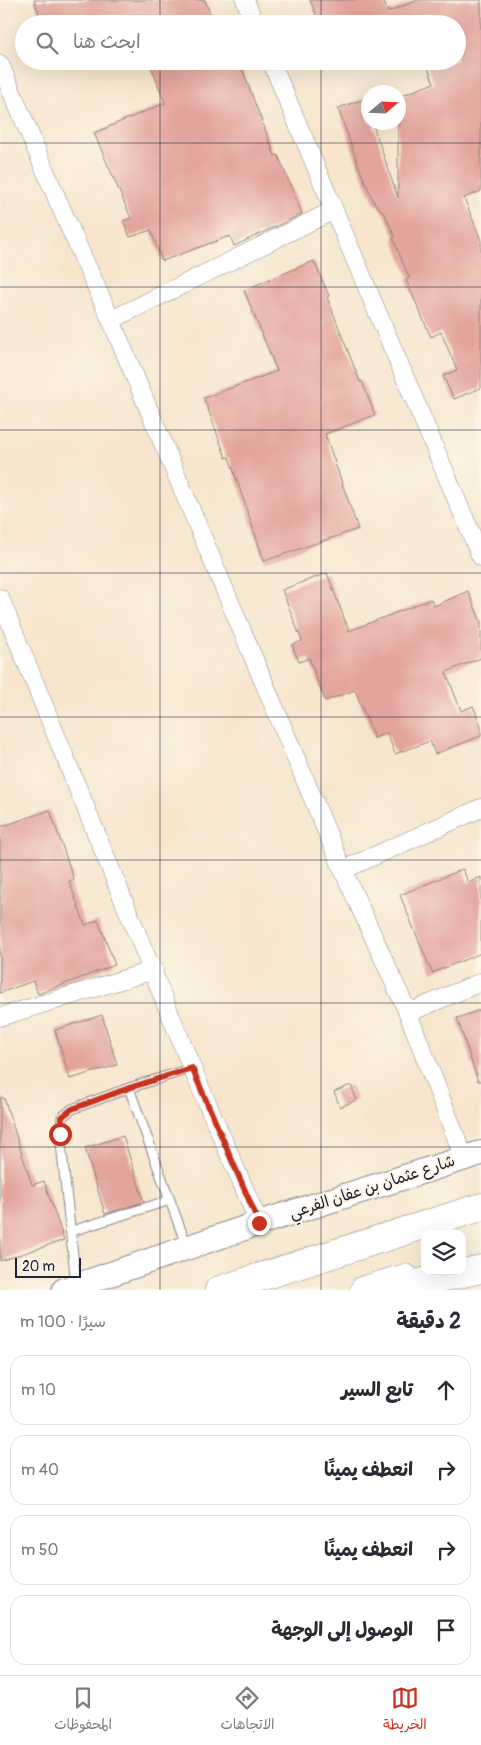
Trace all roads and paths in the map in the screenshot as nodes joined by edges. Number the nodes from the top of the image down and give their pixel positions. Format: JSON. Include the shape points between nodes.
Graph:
{"nodes":[{"id":1,"x":245,"y":0,"type":"edge"},
{"id":2,"x":251,"y":15,"type":"edge"},
{"id":3,"x":0,"y":64,"type":"edge"},
{"id":4,"x":275,"y":70,"type":"edge"},
{"id":5,"x":334,"y":210,"type":"junction"},
{"id":6,"x":111,"y":320,"type":"junction"},
{"id":7,"x":481,"y":557,"type":"edge"},
{"id":8,"x":0,"y":598,"type":"edge"},
{"id":9,"x":481,"y":808,"type":"edge"},
{"id":10,"x":343,"y":870,"type":"junction"},
{"id":11,"x":154,"y":970,"type":"junction"},
{"id":12,"x":481,"y":982,"type":"edge"},
{"id":13,"x":408,"y":1013,"type":"junction"},
{"id":14,"x":0,"y":1017,"type":"edge"},
{"id":15,"x":192,"y":1068,"type":"junction"},
{"id":16,"x":129,"y":1088,"type":"junction"},
{"id":17,"x":473,"y":1155,"type":"edge"},
{"id":18,"x":170,"y":1200,"type":"junction"},
{"id":19,"x":481,"y":1207,"type":"edge"},
{"id":20,"x":259,"y":1223,"type":"junction"},
{"id":21,"x":72,"y":1231,"type":"junction"},
{"id":22,"x":187,"y":1248,"type":"junction"},
{"id":23,"x":481,"y":1255,"type":"edge"},
{"id":24,"x":466,"y":1260,"type":"edge"},
{"id":25,"x":481,"y":1270,"type":"edge"},
{"id":26,"x":421,"y":1273,"type":"edge"},
{"id":27,"x":70,"y":1288,"type":"edge"},
{"id":28,"x":219,"y":1290,"type":"edge"},
{"id":29,"x":364,"y":1290,"type":"edge"},
{"id":30,"x":388,"y":1290,"type":"edge"}],
"edges":[{"from":1,"to":2,"type":"street"},
{"from":3,"to":6,"type":"street"},
{"from":4,"to":5,"type":"street"},
{"from":5,"to":6,"type":"street"},
{"from":5,"to":7,"type":"street"},
{"from":6,"to":10,"type":"street"},
{"from":8,"to":11,"type":"street"},
{"from":9,"to":10,"type":"street"},
{"from":10,"to":13,"type":"street"},
{"from":11,"to":14,"type":"street"},
{"from":11,"to":15,"type":"street"},
{"from":12,"to":13,"type":"street"},
{"from":13,"to":17,"type":"street"},
{"from":15,"to":16,"type":"lane"},
{"from":15,"to":20,"type":"street"},
{"from":16,"to":18,"type":"lane"},
{"from":16,"to":21,"type":"lane","via":[[72,1109],[62,1117],[60,1134]]},
{"from":17,"to":20,"type":"main road","name":"شارع عثمان بن عفان الفرعي"},
{"from":18,"to":21,"type":"lane"},
{"from":18,"to":22,"type":"lane"},
{"from":19,"to":28,"type":"main road"},
{"from":20,"to":22,"type":"main road","name":"شارع عثمان بن عفان الفرعي"},
{"from":21,"to":27,"type":"lane"},
{"from":22,"to":27,"type":"main road","name":"شارع عثمان بن عفان الفرعي"},
{"from":23,"to":24,"type":"main road"},
{"from":25,"to":30,"type":"main road"},
{"from":26,"to":29,"type":"main road"}]}
